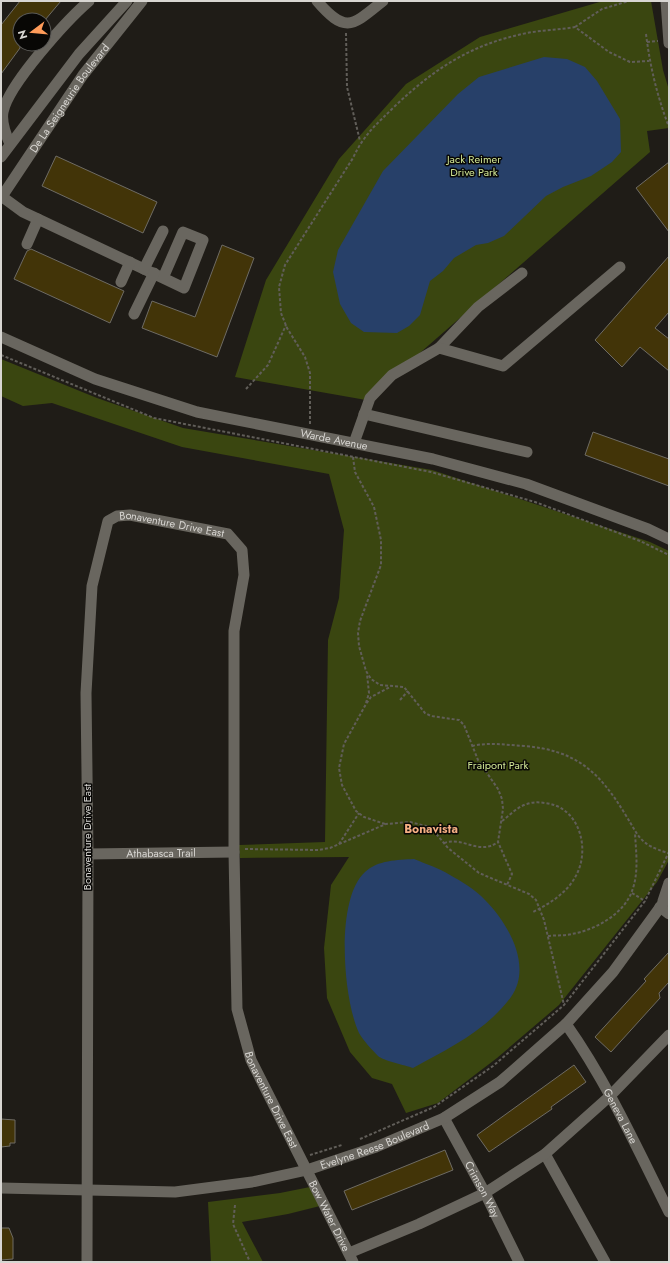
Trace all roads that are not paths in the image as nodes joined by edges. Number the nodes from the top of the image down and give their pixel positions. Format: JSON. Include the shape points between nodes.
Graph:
{"nodes":[{"id":1,"x":89,"y":1,"type":"edge"},
{"id":2,"x":127,"y":1,"type":"edge"},
{"id":3,"x":142,"y":1,"type":"edge"},
{"id":4,"x":317,"y":1,"type":"edge"},
{"id":5,"x":383,"y":1,"type":"edge"},
{"id":6,"x":666,"y":1,"type":"edge"},
{"id":7,"x":669,"y":43,"type":"edge"},
{"id":8,"x":10,"y":144,"type":"junction"},
{"id":9,"x":1,"y":157,"type":"edge"},
{"id":10,"x":1,"y":197,"type":"edge"},
{"id":11,"x":38,"y":219,"type":"junction"},
{"id":12,"x":163,"y":231,"type":"dead end"},
{"id":13,"x":27,"y":244,"type":"dead end"},
{"id":14,"x":130,"y":262,"type":"junction"},
{"id":15,"x":620,"y":267,"type":"dead end"},
{"id":16,"x":154,"y":273,"type":"junction"},
{"id":17,"x":522,"y":273,"type":"dead end"},
{"id":18,"x":121,"y":282,"type":"dead end"},
{"id":19,"x":134,"y":314,"type":"dead end"},
{"id":20,"x":1,"y":337,"type":"edge"},
{"id":21,"x":439,"y":348,"type":"junction"},
{"id":22,"x":364,"y":414,"type":"junction"},
{"id":23,"x":354,"y":443,"type":"junction"},
{"id":24,"x":527,"y":452,"type":"dead end"},
{"id":25,"x":669,"y":539,"type":"edge"},
{"id":26,"x":234,"y":850,"type":"junction"},
{"id":27,"x":88,"y":854,"type":"junction"},
{"id":28,"x":669,"y":883,"type":"edge"},
{"id":29,"x":669,"y":895,"type":"edge"},
{"id":30,"x":665,"y":911,"type":"edge"},
{"id":31,"x":566,"y":1024,"type":"junction"},
{"id":32,"x":668,"y":1037,"type":"edge"},
{"id":33,"x":610,"y":1096,"type":"junction"},
{"id":34,"x":444,"y":1118,"type":"junction"},
{"id":35,"x":545,"y":1154,"type":"junction"},
{"id":36,"x":307,"y":1170,"type":"junction"},
{"id":37,"x":1,"y":1188,"type":"edge"},
{"id":38,"x":87,"y":1191,"type":"junction"},
{"id":39,"x":485,"y":1193,"type":"junction"},
{"id":40,"x":669,"y":1212,"type":"edge"},
{"id":41,"x":351,"y":1258,"type":"edge"},
{"id":42,"x":87,"y":1262,"type":"edge"},
{"id":43,"x":519,"y":1262,"type":"edge"},
{"id":44,"x":605,"y":1262,"type":"edge"}],
"edges":[{"from":1,"to":8,"type":"street","name":"De La Seigneurie Boulevard","via":[[36,58],[9,94],[2,112]]},
{"from":2,"to":8,"type":"street","name":"De La Seigneurie Boulevard","via":[[79,54]]},
{"from":3,"to":10,"type":"street","name":"De La Seigneurie Boulevard","via":[[83,75]]},
{"from":4,"to":5,"type":"street","via":[[330,16],[346,24],[357,22]]},
{"from":6,"to":7,"type":"street"},
{"from":8,"to":9,"type":"street","name":"De La Seigneurie Boulevard"},
{"from":10,"to":11,"type":"street"},
{"from":11,"to":13,"type":"street"},
{"from":11,"to":14,"type":"street"},
{"from":12,"to":16,"type":"street"},
{"from":14,"to":16,"type":"street"},
{"from":14,"to":18,"type":"street"},
{"from":15,"to":21,"type":"street","via":[[502,366]]},
{"from":16,"to":16,"type":"street","via":[[184,288],[203,240],[182,232]]},
{"from":16,"to":19,"type":"street"},
{"from":17,"to":21,"type":"street","via":[[478,307]]},
{"from":20,"to":23,"type":"street","name":"Warde Avenue","via":[[95,379],[197,412]]},
{"from":21,"to":22,"type":"street","via":[[392,375],[370,398]]},
{"from":22,"to":23,"type":"street"},
{"from":22,"to":24,"type":"street"},
{"from":23,"to":25,"type":"street","name":"Warde Avenue","via":[[434,459],[526,484]]},
{"from":26,"to":27,"type":"street","name":"Athabasca Trail"},
{"from":26,"to":27,"type":"street","name":"Bonaventure Drive East","via":[[234,631],[244,575],[242,550],[228,534],[130,516],[117,516],[108,520],[92,586],[86,693]]},
{"from":26,"to":36,"type":"street","name":"Bonaventure Drive East","via":[[237,1009],[251,1060]]},
{"from":27,"to":38,"type":"street","name":"Bonaventure Drive East"},
{"from":28,"to":30,"type":"street","name":"Evelyne Reese Boulevard"},
{"from":29,"to":30,"type":"street","name":"Evelyne Reese Boulevard"},
{"from":30,"to":31,"type":"street","name":"Evelyne Reese Boulevard"},
{"from":31,"to":33,"type":"street","name":"Geneva Lane"},
{"from":31,"to":34,"type":"street","name":"Evelyne Reese Boulevard","via":[[500,1082]]},
{"from":32,"to":33,"type":"street"},
{"from":33,"to":35,"type":"street"},
{"from":33,"to":40,"type":"street","name":"Geneva Lane"},
{"from":34,"to":36,"type":"street","name":"Evelyne Reese Boulevard","via":[[376,1148]]},
{"from":34,"to":39,"type":"street","name":"Crimson Way"},
{"from":35,"to":39,"type":"street"},
{"from":35,"to":44,"type":"street"},
{"from":36,"to":38,"type":"street","name":"Evelyne Reese Boulevard","via":[[252,1182],[175,1192]]},
{"from":36,"to":41,"type":"street","name":"Bow Water Drive"},
{"from":37,"to":38,"type":"street","name":"Evelyne Reese Boulevard"},
{"from":38,"to":42,"type":"street","name":"Bonaventure Drive East"},
{"from":39,"to":41,"type":"street"},
{"from":39,"to":43,"type":"street","name":"Crimson Way"}]}
